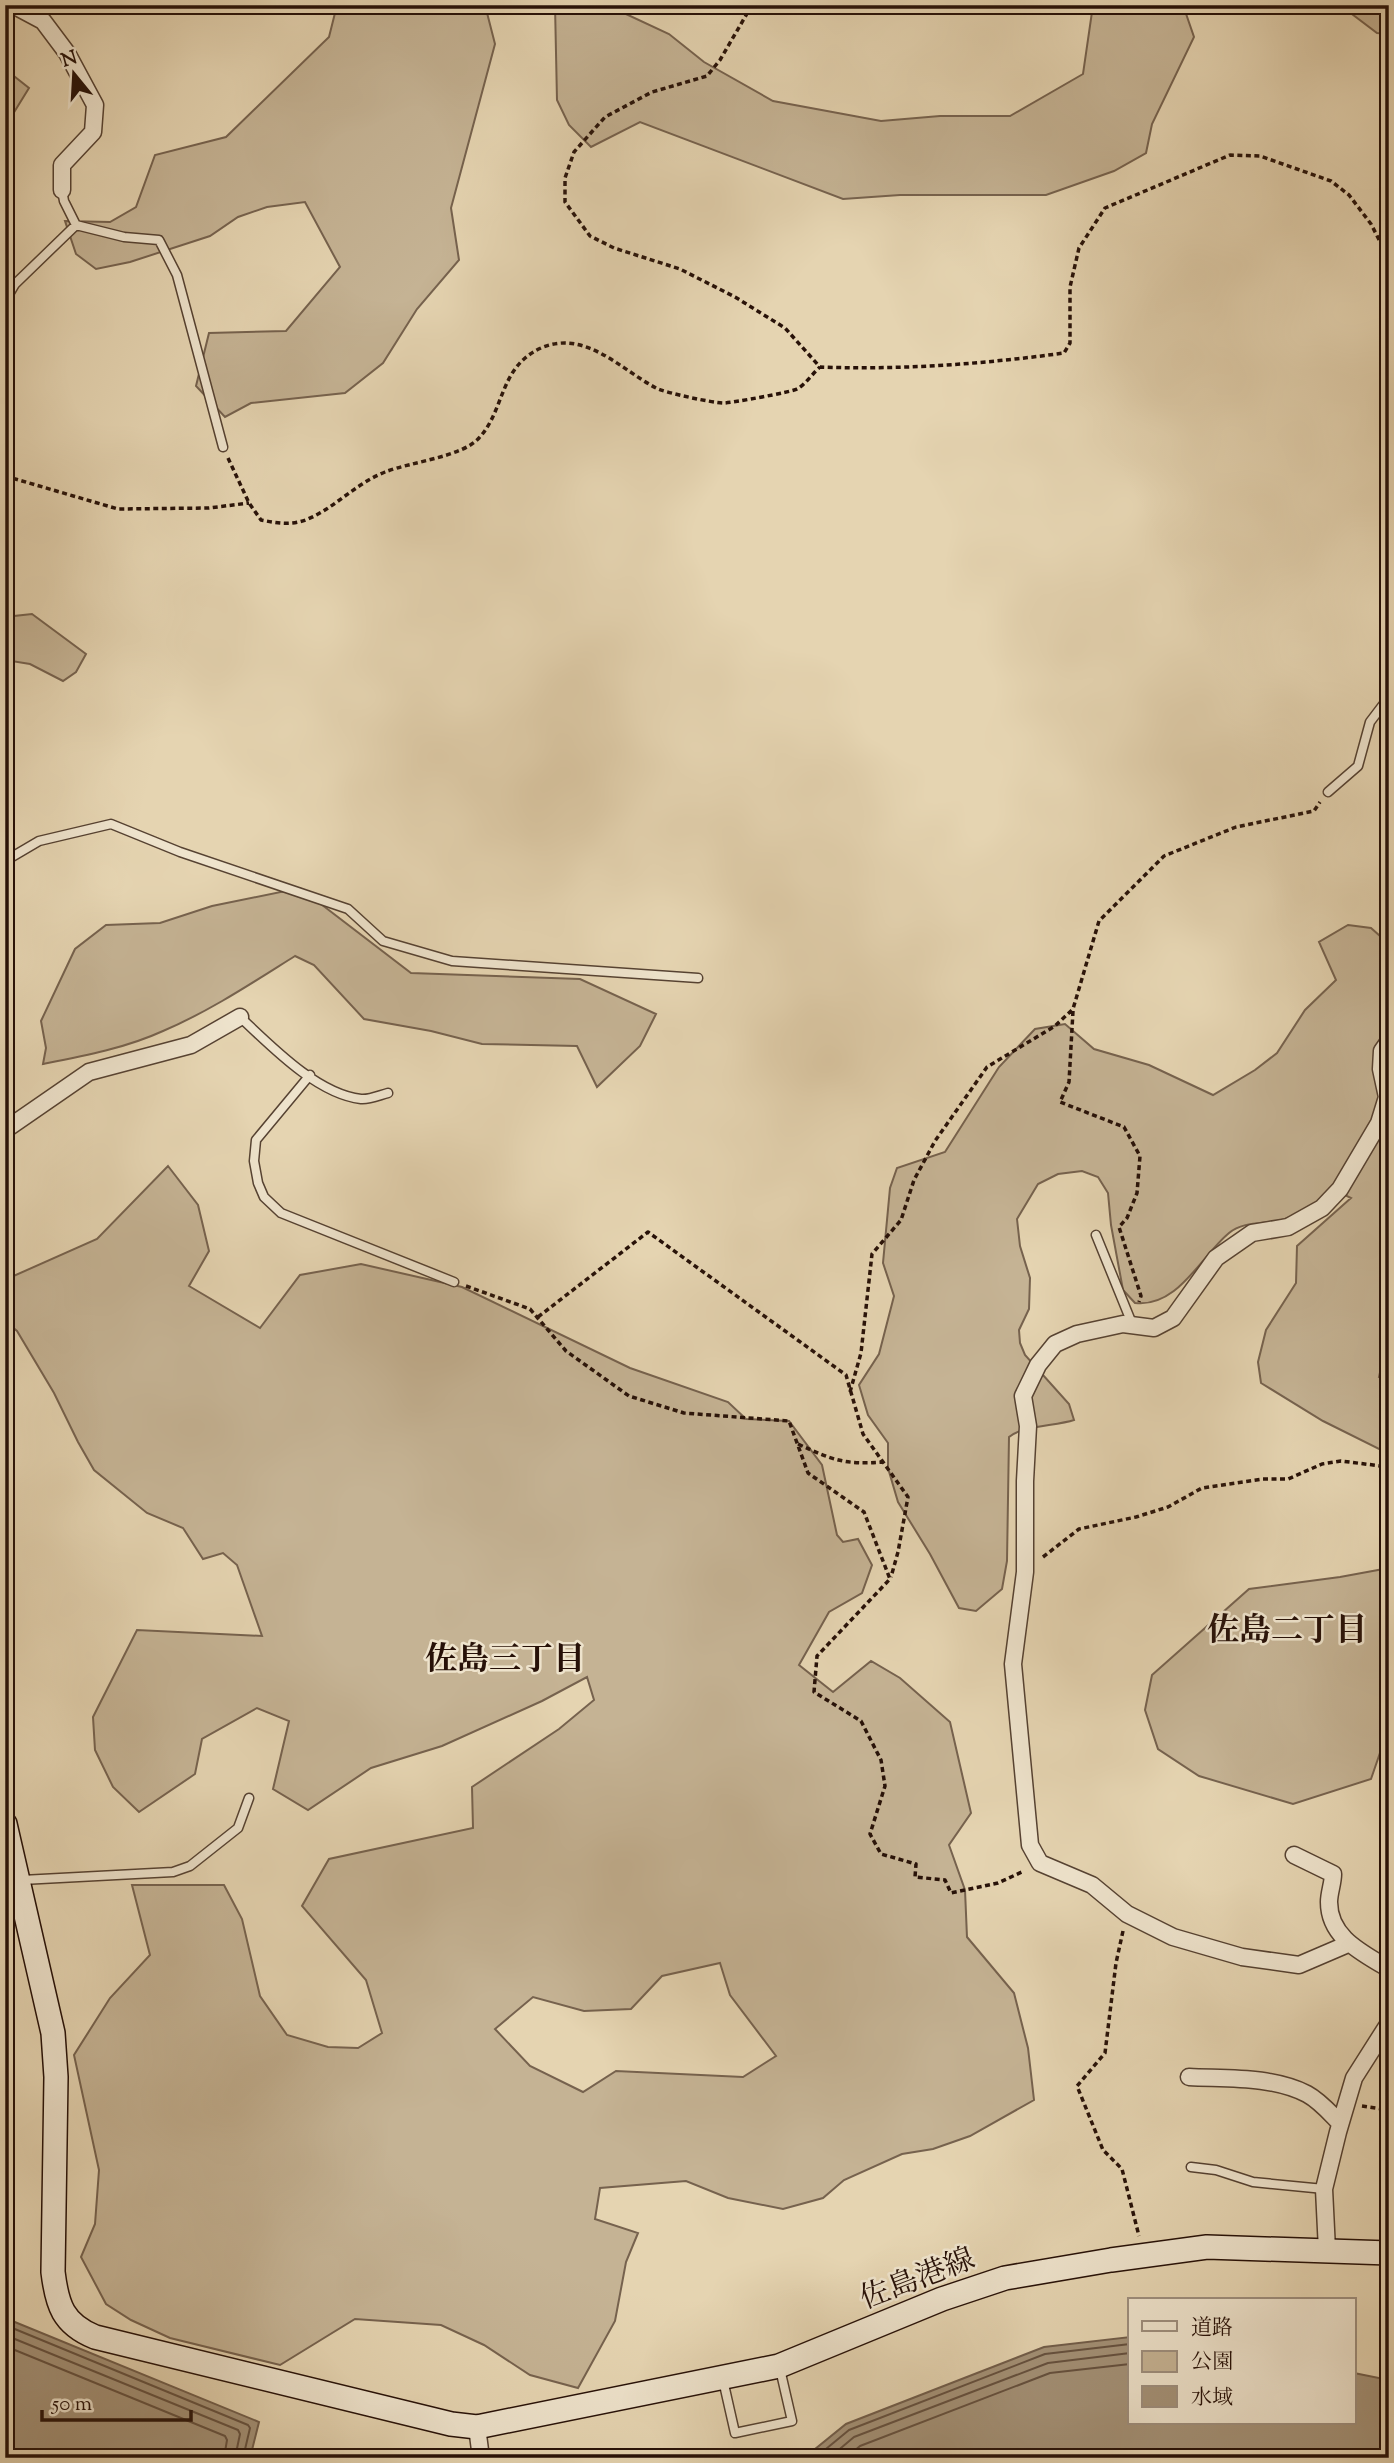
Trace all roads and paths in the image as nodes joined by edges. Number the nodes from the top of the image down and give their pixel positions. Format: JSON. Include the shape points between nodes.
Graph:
{"nodes":[{"id":1,"x":13,"y":5,"type":"edge"},
{"id":2,"x":752,"y":5,"type":"edge"},
{"id":3,"x":62,"y":190,"type":"joint"},
{"id":4,"x":76,"y":225,"type":"junction"},
{"id":5,"x":1389,"y":259,"type":"edge"},
{"id":6,"x":5,"y":301,"type":"edge"},
{"id":7,"x":820,"y":367,"type":"junction"},
{"id":8,"x":223,"y":447,"type":"joint"},
{"id":9,"x":5,"y":476,"type":"edge"},
{"id":10,"x":249,"y":502,"type":"junction"},
{"id":11,"x":1389,"y":697,"type":"edge"},
{"id":12,"x":1328,"y":792,"type":"joint"},
{"id":13,"x":5,"y":861,"type":"edge"},
{"id":14,"x":698,"y":978,"type":"dead end"},
{"id":15,"x":1073,"y":1009,"type":"junction"},
{"id":16,"x":240,"y":1017,"type":"joint"},
{"id":17,"x":1389,"y":1041,"type":"edge"},
{"id":18,"x":310,"y":1075,"type":"junction"},
{"id":19,"x":388,"y":1093,"type":"dead end"},
{"id":20,"x":5,"y":1130,"type":"edge"},
{"id":21,"x":1096,"y":1235,"type":"dead end"},
{"id":22,"x":454,"y":1282,"type":"joint"},
{"id":23,"x":537,"y":1317,"type":"junction"},
{"id":24,"x":1133,"y":1326,"type":"junction"},
{"id":25,"x":850,"y":1392,"type":"junction"},
{"id":26,"x":798,"y":1444,"type":"junction"},
{"id":27,"x":883,"y":1462,"type":"junction"},
{"id":28,"x":1389,"y":1467,"type":"edge"},
{"id":29,"x":1025,"y":1572,"type":"junction"},
{"id":30,"x":890,"y":1579,"type":"junction"},
{"id":31,"x":249,"y":1798,"type":"dead end"},
{"id":32,"x":5,"y":1824,"type":"edge"},
{"id":33,"x":1294,"y":1855,"type":"dead end"},
{"id":34,"x":1040,"y":1863,"type":"junction"},
{"id":35,"x":18,"y":1880,"type":"junction"},
{"id":36,"x":1127,"y":1914,"type":"junction"},
{"id":37,"x":1348,"y":1944,"type":"junction"},
{"id":38,"x":1389,"y":1969,"type":"edge"},
{"id":39,"x":1389,"y":2023,"type":"edge"},
{"id":40,"x":1189,"y":2077,"type":"dead end"},
{"id":41,"x":1346,"y":2103,"type":"junction"},
{"id":42,"x":1389,"y":2110,"type":"edge"},
{"id":43,"x":1340,"y":2123,"type":"junction"},
{"id":44,"x":1191,"y":2167,"type":"dead end"},
{"id":45,"x":1324,"y":2189,"type":"junction"},
{"id":46,"x":1327,"y":2250,"type":"junction"},
{"id":47,"x":1389,"y":2253,"type":"edge"},
{"id":48,"x":1144,"y":2255,"type":"junction"},
{"id":49,"x":779,"y":2366,"type":"junction"},
{"id":50,"x":723,"y":2379,"type":"junction"},
{"id":51,"x":477,"y":2427,"type":"junction"},
{"id":52,"x":481,"y":2458,"type":"edge"}],
"edges":[{"from":1,"to":3,"type":"street","via":[[43,21],[67,53],[95,105],[93,132],[62,165]]},
{"from":2,"to":7,"type":"path","via":[[707,76],[652,92],[605,117],[574,152],[565,178],[565,202],[590,236],[680,269],[735,297],[785,328]]},
{"from":3,"to":4,"type":"lane"},
{"from":4,"to":6,"type":"lane","via":[[15,284]]},
{"from":4,"to":8,"type":"lane","via":[[159,240],[177,275]]},
{"from":5,"to":7,"type":"path","via":[[1371,224],[1349,195],[1331,181],[1260,156],[1230,155],[1105,208],[1079,248],[1070,287],[1070,343],[1064,353],[1004,361]]},
{"from":7,"to":10,"type":"path","via":[[797,389],[723,403],[659,389],[593,348],[569,342],[542,348],[520,362],[478,440],[361,483],[307,519],[286,524],[261,520]]},
{"from":8,"to":10,"type":"path"},
{"from":9,"to":10,"type":"path","via":[[118,509],[209,508]]},
{"from":11,"to":12,"type":"lane","via":[[1370,722],[1358,766]]},
{"from":12,"to":15,"type":"path","via":[[1314,811],[1236,827],[1164,856],[1099,921]]},
{"from":13,"to":14,"type":"lane","via":[[39,841],[111,824],[348,909],[383,941],[452,961]]},
{"from":15,"to":24,"type":"path","via":[[1069,1083],[1060,1102],[1124,1127],[1140,1156],[1137,1193],[1119,1227],[1141,1296]]},
{"from":15,"to":25,"type":"path","via":[[1055,1026],[987,1067],[935,1141],[901,1220],[872,1254],[861,1353]]},
{"from":16,"to":18,"type":"lane"},
{"from":16,"to":20,"type":"street","via":[[191,1045],[89,1073]]},
{"from":17,"to":24,"type":"street","via":[[1382,1051],[1387,1097],[1379,1123],[1340,1189],[1322,1208],[1299,1221],[1252,1233],[1216,1258],[1173,1318],[1154,1328]]},
{"from":18,"to":19,"type":"lane","via":[[330,1090],[363,1100]]},
{"from":18,"to":22,"type":"lane","via":[[256,1140],[254,1161],[264,1197],[281,1213]]},
{"from":21,"to":24,"type":"lane"},
{"from":22,"to":23,"type":"path","via":[[530,1309]]},
{"from":23,"to":25,"type":"path","via":[[648,1232],[846,1375]]},
{"from":23,"to":26,"type":"path","via":[[566,1351],[629,1395],[684,1413],[789,1420]]},
{"from":24,"to":29,"type":"street","via":[[1077,1334],[1055,1344],[1023,1396],[1028,1426]]},
{"from":25,"to":27,"type":"path","via":[[863,1434]]},
{"from":26,"to":27,"type":"path","via":[[854,1464]]},
{"from":26,"to":30,"type":"path","via":[[808,1473],[864,1512]]},
{"from":27,"to":30,"type":"path","via":[[908,1497]]},
{"from":28,"to":29,"type":"path","via":[[1341,1461],[1288,1479],[1202,1488],[1168,1507],[1079,1529]]},
{"from":29,"to":34,"type":"street","via":[[1013,1664],[1030,1845]]},
{"from":30,"to":34,"type":"path","via":[[817,1656],[814,1692],[860,1721],[881,1760],[885,1786],[870,1834],[881,1854],[916,1864],[915,1877],[945,1880],[951,1892],[998,1883]]},
{"from":31,"to":35,"type":"lane","via":[[238,1828],[190,1866],[173,1872]]},
{"from":32,"to":35,"type":"main road","name":"佐島港線"},
{"from":33,"to":37,"type":"street","via":[[1333,1874],[1329,1901],[1335,1925]]},
{"from":34,"to":36,"type":"street","via":[[1092,1885]]},
{"from":35,"to":51,"type":"main road","name":"佐島港線","via":[[53,2033],[53,2272],[55,2294],[64,2315],[78,2330],[95,2337]]},
{"from":36,"to":37,"type":"street","via":[[1173,1937],[1242,1956],[1299,1965]]},
{"from":36,"to":48,"type":"path","via":[[1105,2053],[1077,2086],[1103,2150],[1122,2169]]},
{"from":37,"to":38,"type":"street"},
{"from":39,"to":41,"type":"street","via":[[1354,2078]]},
{"from":40,"to":43,"type":"street","via":[[1263,2081],[1295,2090],[1319,2103]]},
{"from":41,"to":42,"type":"path"},
{"from":41,"to":43,"type":"street"},
{"from":43,"to":45,"type":"street"},
{"from":44,"to":45,"type":"lane","via":[[1216,2169],[1253,2182]]},
{"from":45,"to":46,"type":"street"},
{"from":46,"to":47,"type":"main road","name":"佐島港線"},
{"from":46,"to":48,"type":"main road","name":"佐島港線","via":[[1207,2248]]},
{"from":48,"to":49,"type":"main road","name":"佐島港線","via":[[1005,2278]]},
{"from":49,"to":50,"type":"main road","name":"佐島港線"},
{"from":49,"to":50,"type":"lane","via":[[792,2421],[735,2433]]},
{"from":50,"to":51,"type":"main road","name":"佐島港線"},
{"from":51,"to":52,"type":"street"}]}
